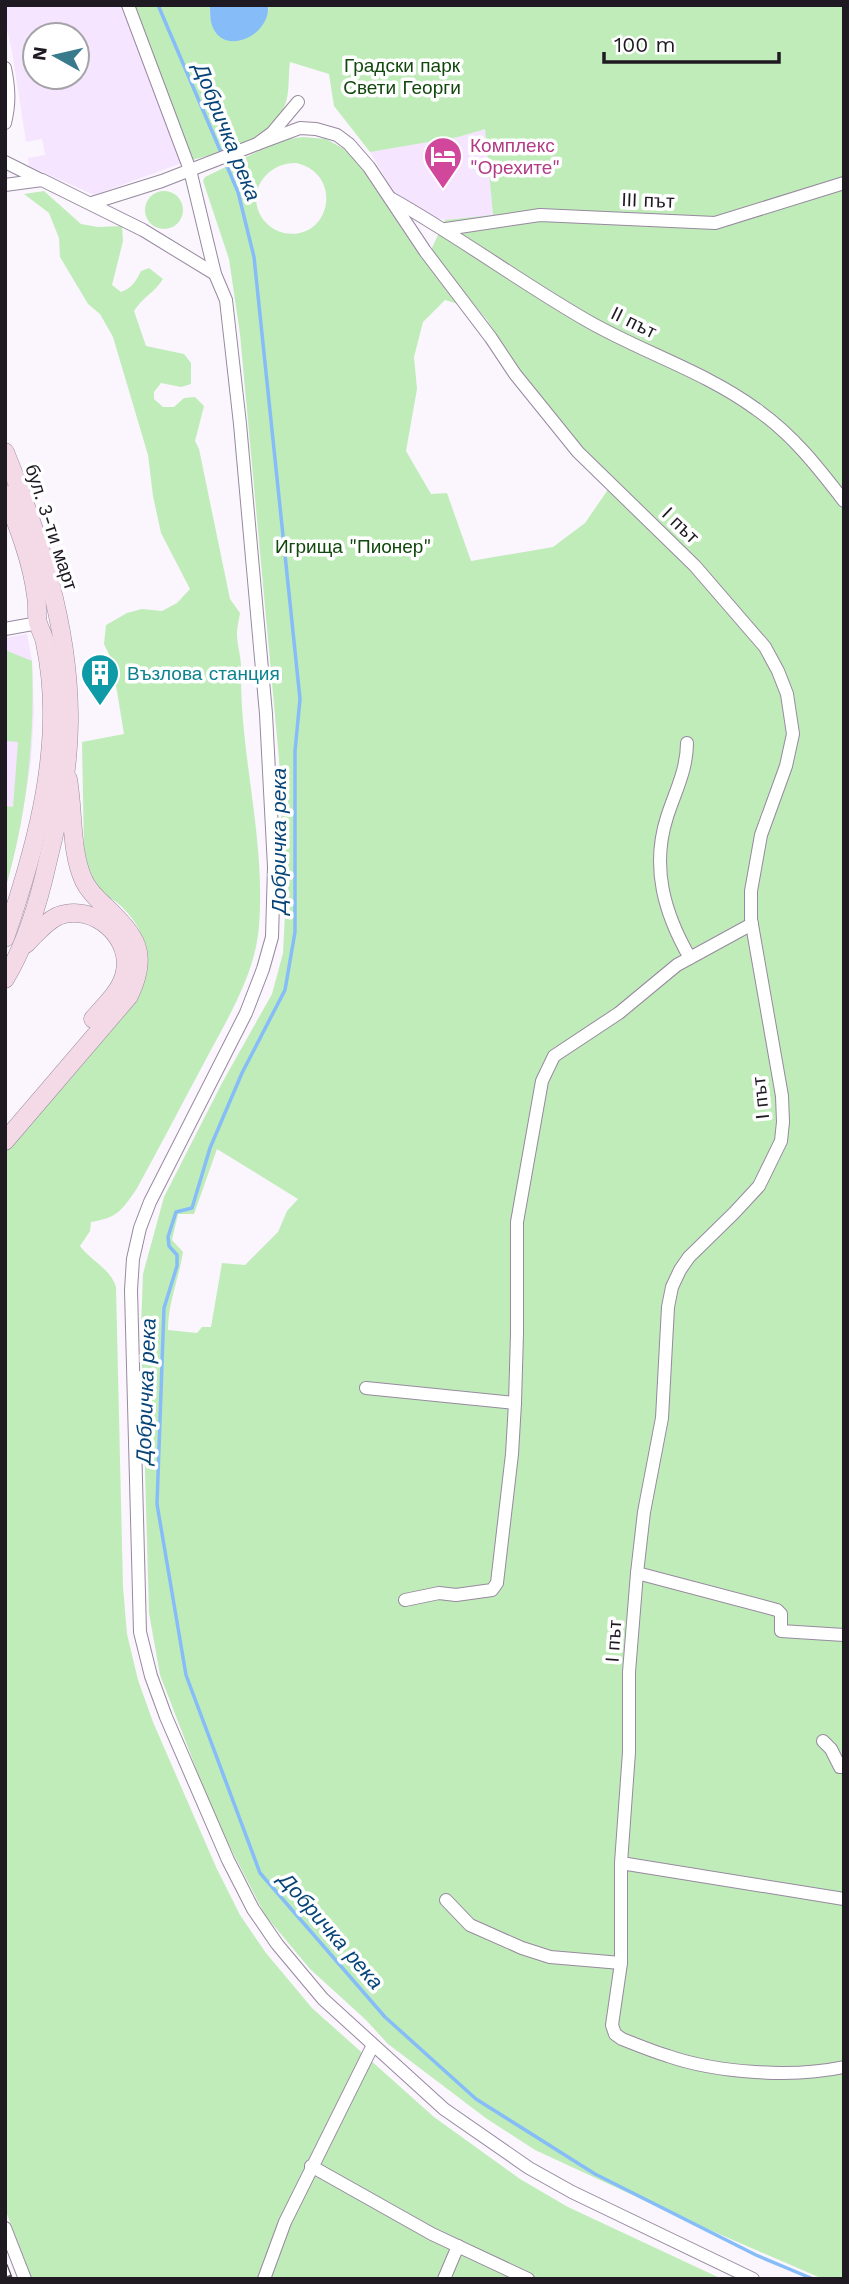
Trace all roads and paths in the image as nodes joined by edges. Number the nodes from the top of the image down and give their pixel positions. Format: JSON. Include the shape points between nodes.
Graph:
{"nodes":[{"id":1,"x":128,"y":5,"type":"edge"},
{"id":2,"x":5,"y":68,"type":"edge"},
{"id":3,"x":298,"y":102,"type":"dead end"},
{"id":4,"x":5,"y":123,"type":"edge"},
{"id":5,"x":257,"y":144,"type":"junction"},
{"id":6,"x":5,"y":151,"type":"edge"},
{"id":7,"x":9,"y":164,"type":"edge"},
{"id":8,"x":195,"y":168,"type":"junction"},
{"id":9,"x":42,"y":180,"type":"junction"},
{"id":10,"x":844,"y":183,"type":"edge"},
{"id":11,"x":5,"y":185,"type":"edge"},
{"id":12,"x":390,"y":197,"type":"junction"},
{"id":13,"x":92,"y":204,"type":"junction"},
{"id":14,"x":446,"y":229,"type":"junction"},
{"id":15,"x":215,"y":274,"type":"junction"},
{"id":16,"x":5,"y":452,"type":"edge"},
{"id":17,"x":5,"y":494,"type":"edge"},
{"id":18,"x":844,"y":501,"type":"edge"},
{"id":19,"x":57,"y":619,"type":"junction"},
{"id":20,"x":38,"y":623,"type":"junction"},
{"id":21,"x":5,"y":629,"type":"edge"},
{"id":22,"x":687,"y":743,"type":"dead end"},
{"id":23,"x":66,"y":768,"type":"junction"},
{"id":24,"x":752,"y":924,"type":"junction"},
{"id":25,"x":5,"y":937,"type":"edge"},
{"id":26,"x":21,"y":950,"type":"junction"},
{"id":27,"x":690,"y":958,"type":"junction"},
{"id":28,"x":5,"y":979,"type":"edge"},
{"id":29,"x":5,"y":1124,"type":"edge"},
{"id":30,"x":5,"y":1141,"type":"edge"},
{"id":31,"x":366,"y":1388,"type":"dead end"},
{"id":32,"x":514,"y":1403,"type":"junction"},
{"id":33,"x":637,"y":1573,"type":"junction"},
{"id":34,"x":404,"y":1600,"type":"dead end"},
{"id":35,"x":844,"y":1635,"type":"edge"},
{"id":36,"x":823,"y":1741,"type":"dead end"},
{"id":37,"x":844,"y":1768,"type":"edge"},
{"id":38,"x":621,"y":1863,"type":"junction"},
{"id":39,"x":844,"y":1899,"type":"edge"},
{"id":40,"x":446,"y":1900,"type":"dead end"},
{"id":41,"x":621,"y":1962,"type":"junction"},
{"id":42,"x":373,"y":2045,"type":"junction"},
{"id":43,"x":844,"y":2067,"type":"edge"},
{"id":44,"x":311,"y":2166,"type":"junction"},
{"id":45,"x":5,"y":2228,"type":"edge"},
{"id":46,"x":458,"y":2246,"type":"junction"},
{"id":47,"x":25,"y":2279,"type":"edge"},
{"id":48,"x":264,"y":2279,"type":"edge"},
{"id":49,"x":444,"y":2279,"type":"edge"},
{"id":50,"x":528,"y":2279,"type":"edge"},
{"id":51,"x":754,"y":2279,"type":"edge"}],
"edges":[{"from":1,"to":8,"type":"street"},
{"from":2,"to":4,"type":"street","via":[[9,107]]},
{"from":3,"to":5,"type":"street"},
{"from":5,"to":8,"type":"street","name":"І път"},
{"from":5,"to":12,"type":"street","name":"І път","via":[[300,128],[337,135],[369,167]]},
{"from":6,"to":7,"type":"street"},
{"from":7,"to":9,"type":"street"},
{"from":8,"to":13,"type":"street","name":"І път"},
{"from":8,"to":15,"type":"street","via":[[200,215]]},
{"from":9,"to":11,"type":"street"},
{"from":9,"to":13,"type":"street"},
{"from":10,"to":14,"type":"street","name":"ІІІ път","via":[[715,223],[540,215]]},
{"from":12,"to":14,"type":"street","name":"ІІ път"},
{"from":12,"to":24,"type":"street","name":"І път","via":[[515,374],[578,452],[695,566],[765,647],[778,671],[793,734],[761,835],[751,891]]},
{"from":13,"to":15,"type":"street"},
{"from":14,"to":18,"type":"street","name":"ІІ път","via":[[588,321],[756,408],[808,454]]},
{"from":15,"to":42,"type":"street","via":[[226,300],[240,424],[266,714],[275,906],[272,937],[255,991],[150,1202],[133,1259],[141,1632],[166,1717],[254,1909],[323,1999]]},
{"from":16,"to":19,"type":"main road","name":"бул. 3-ти март","via":[[47,570]]},
{"from":17,"to":20,"type":"main road","name":"бул. 3-ти март","via":[[30,569]]},
{"from":19,"to":20,"type":"main road","via":[[52,630],[43,630]]},
{"from":19,"to":23,"type":"main road","name":"бул. 3-ти март","via":[[69,714]]},
{"from":20,"to":21,"type":"street"},
{"from":20,"to":25,"type":"main road","name":"бул. 3-ти март","via":[[45,640],[51,704],[48,763],[37,831]]},
{"from":22,"to":27,"type":"street","via":[[658,867],[671,919]]},
{"from":23,"to":26,"type":"main road","name":"бул. 3-ти март","via":[[55,834]]},
{"from":23,"to":30,"type":"main road","via":[[85,882],[128,928],[135,939],[139,966],[129,996]]},
{"from":24,"to":27,"type":"street"},
{"from":24,"to":33,"type":"street","name":"І път","via":[[782,1096],[781,1141],[759,1186],[689,1257],[672,1287],[662,1418]]},
{"from":26,"to":28,"type":"main road","name":"бул. 3-ти март"},
{"from":26,"to":29,"type":"main road","via":[[47,923],[80,914],[113,930],[126,963],[119,988]]},
{"from":27,"to":32,"type":"street","via":[[554,1056],[547,1067],[517,1222]]},
{"from":31,"to":32,"type":"street"},
{"from":32,"to":34,"type":"street","via":[[495,1587]]},
{"from":33,"to":35,"type":"street","via":[[777,1610],[781,1631]]},
{"from":33,"to":38,"type":"street","name":"І път"},
{"from":36,"to":37,"type":"street"},
{"from":38,"to":39,"type":"street"},
{"from":38,"to":41,"type":"street","name":"І път"},
{"from":40,"to":41,"type":"street","via":[[470,1925],[522,1948],[550,1957]]},
{"from":41,"to":43,"type":"street","name":"І път","via":[[612,2025],[622,2039],[688,2062],[741,2070],[792,2073]]},
{"from":42,"to":44,"type":"street"},
{"from":42,"to":51,"type":"street","via":[[444,2109],[529,2168]]},
{"from":44,"to":46,"type":"street"},
{"from":44,"to":48,"type":"street"},
{"from":45,"to":47,"type":"street"},
{"from":46,"to":49,"type":"street"},
{"from":46,"to":50,"type":"street"}]}
